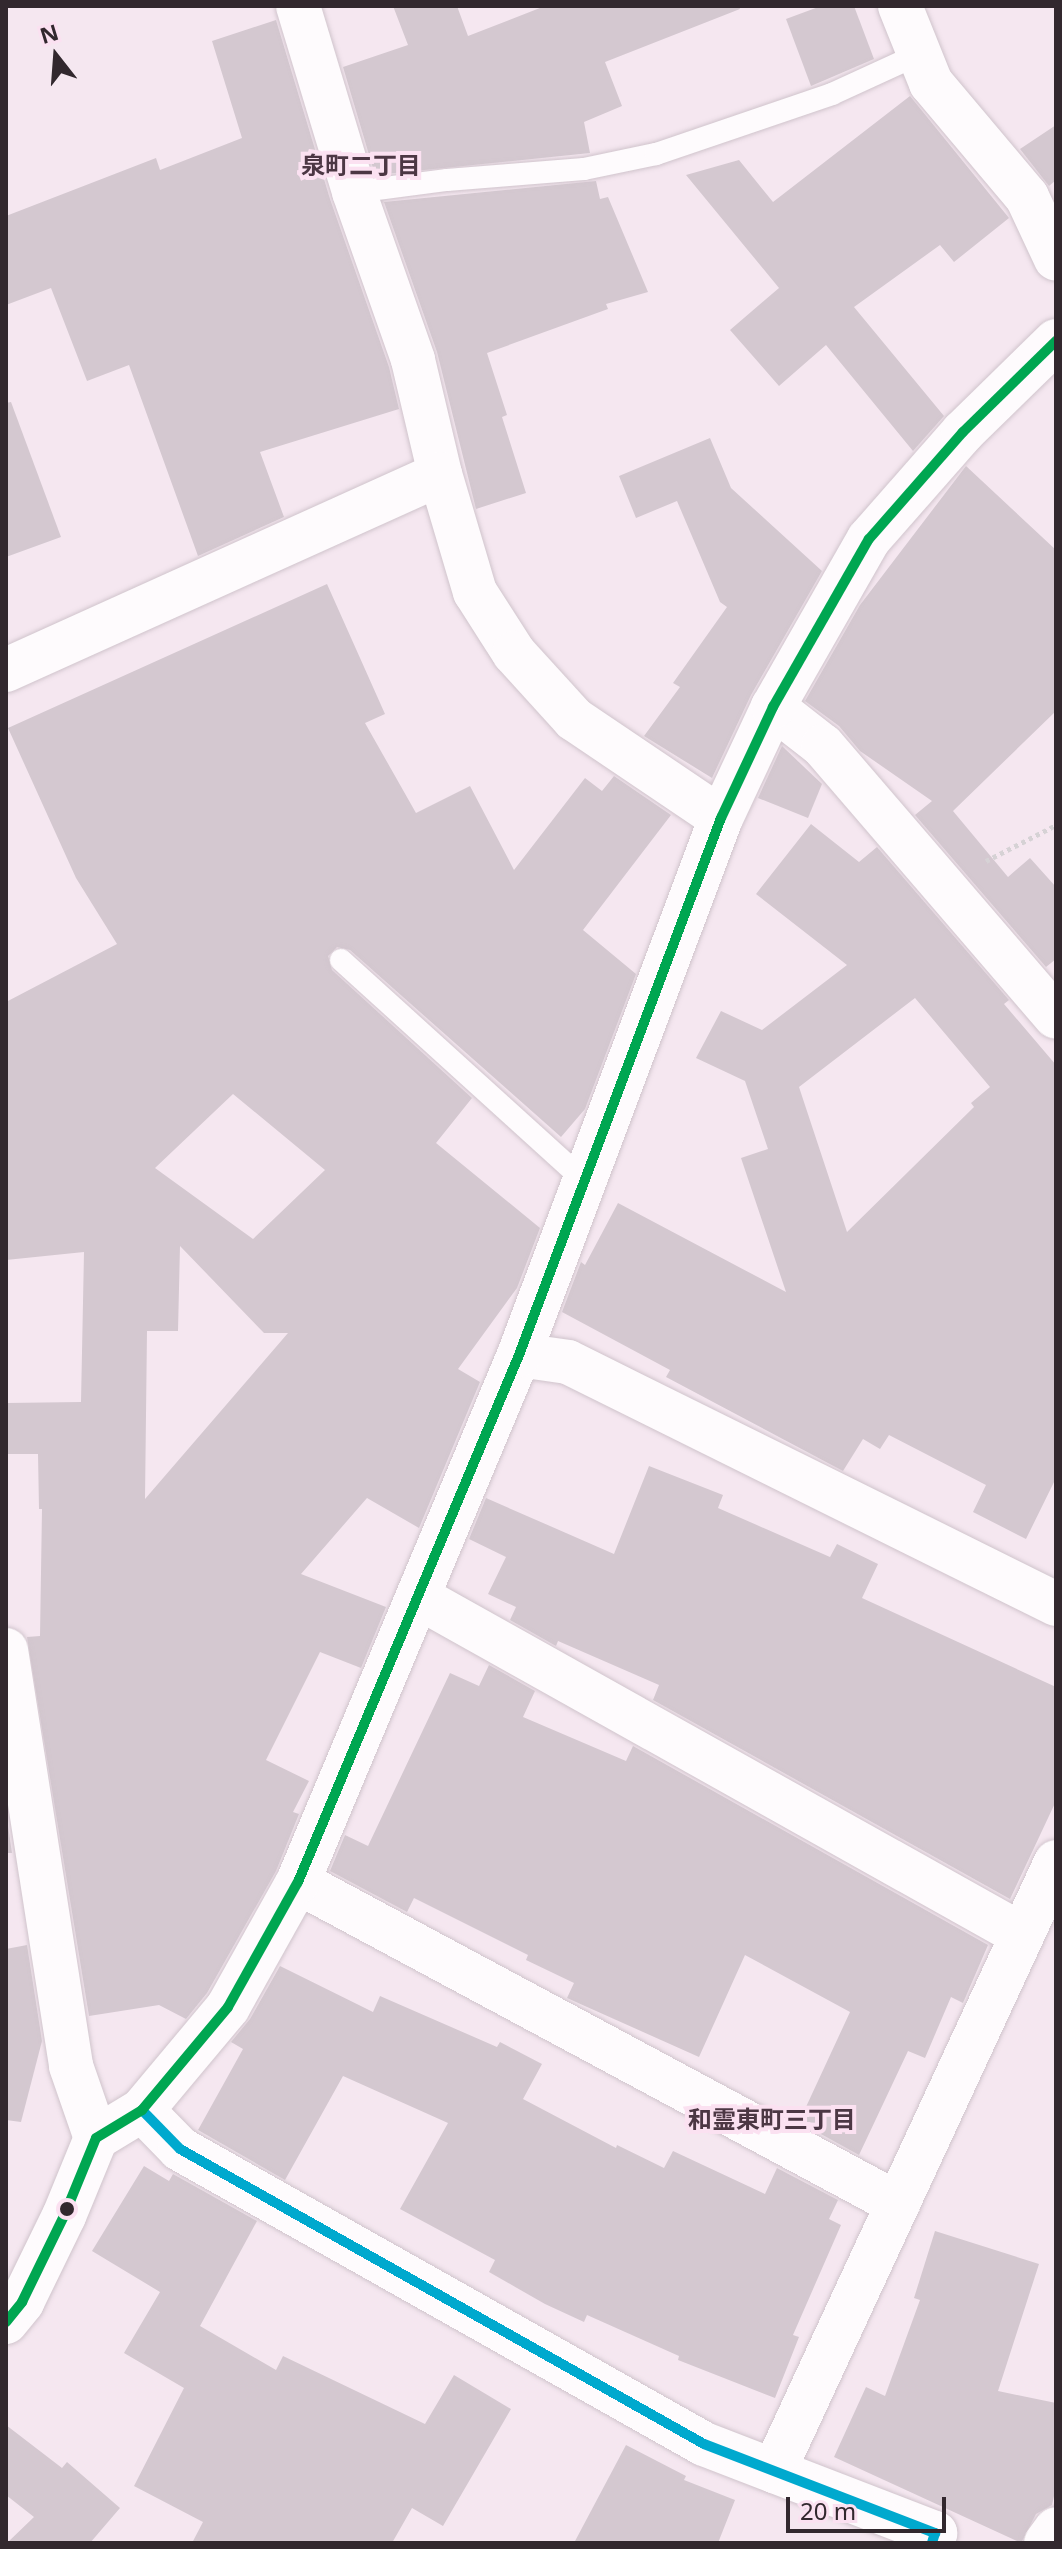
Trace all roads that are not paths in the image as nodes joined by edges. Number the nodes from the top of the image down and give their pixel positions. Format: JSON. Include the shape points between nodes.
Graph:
{"nodes":[{"id":1,"x":298,"y":6,"type":"edge"},
{"id":2,"x":900,"y":6,"type":"edge"},
{"id":3,"x":919,"y":54,"type":"junction"},
{"id":4,"x":354,"y":192,"type":"junction"},
{"id":5,"x":1056,"y":259,"type":"edge"},
{"id":6,"x":1056,"y":341,"type":"edge"},
{"id":7,"x":440,"y":474,"type":"junction"},
{"id":8,"x":6,"y":670,"type":"edge"},
{"id":9,"x":773,"y":707,"type":"junction"},
{"id":10,"x":721,"y":818,"type":"junction"},
{"id":11,"x":341,"y":960,"type":"dead end"},
{"id":12,"x":1056,"y":1017,"type":"edge"},
{"id":13,"x":586,"y":1182,"type":"junction"},
{"id":14,"x":519,"y":1355,"type":"junction"},
{"id":15,"x":420,"y":1598,"type":"junction"},
{"id":16,"x":1056,"y":1604,"type":"edge"},
{"id":17,"x":6,"y":1650,"type":"edge"},
{"id":18,"x":10,"y":1698,"type":"edge"},
{"id":19,"x":1056,"y":1862,"type":"edge"},
{"id":20,"x":298,"y":1882,"type":"junction"},
{"id":21,"x":1022,"y":1935,"type":"junction"},
{"id":22,"x":142,"y":2110,"type":"junction"},
{"id":23,"x":96,"y":2138,"type":"junction"},
{"id":24,"x":898,"y":2204,"type":"junction"},
{"id":25,"x":6,"y":2322,"type":"edge"},
{"id":26,"x":774,"y":2471,"type":"junction"},
{"id":27,"x":1056,"y":2529,"type":"edge"},
{"id":28,"x":932,"y":2543,"type":"edge"},
{"id":29,"x":1046,"y":2543,"type":"edge"}],
"edges":[{"from":1,"to":4,"type":"street"},
{"from":2,"to":3,"type":"street"},
{"from":3,"to":4,"type":"lane","via":[[832,94],[656,154],[584,169]]},
{"from":3,"to":5,"type":"street","via":[[931,83],[1027,197]]},
{"from":4,"to":7,"type":"street","via":[[413,360]]},
{"from":6,"to":9,"type":"street","via":[[963,432],[869,539]]},
{"from":7,"to":8,"type":"street"},
{"from":7,"to":10,"type":"street","via":[[475,592],[514,653],[574,719]]},
{"from":9,"to":10,"type":"street"},
{"from":9,"to":12,"type":"street","via":[[823,746]]},
{"from":10,"to":13,"type":"street"},
{"from":11,"to":13,"type":"lane"},
{"from":13,"to":14,"type":"street"},
{"from":14,"to":15,"type":"street"},
{"from":14,"to":16,"type":"street","via":[[568,1362]]},
{"from":15,"to":20,"type":"street"},
{"from":15,"to":21,"type":"street"},
{"from":17,"to":18,"type":"street"},
{"from":18,"to":23,"type":"street","via":[[71,2066]]},
{"from":19,"to":21,"type":"street"},
{"from":20,"to":22,"type":"street","via":[[228,2007]]},
{"from":20,"to":24,"type":"street"},
{"from":21,"to":24,"type":"street"},
{"from":22,"to":23,"type":"street"},
{"from":22,"to":26,"type":"street","via":[[180,2149],[704,2444]]},
{"from":23,"to":25,"type":"street","via":[[22,2302]]},
{"from":24,"to":26,"type":"street"},
{"from":26,"to":28,"type":"street","via":[[935,2533]]},
{"from":27,"to":29,"type":"street"}]}
